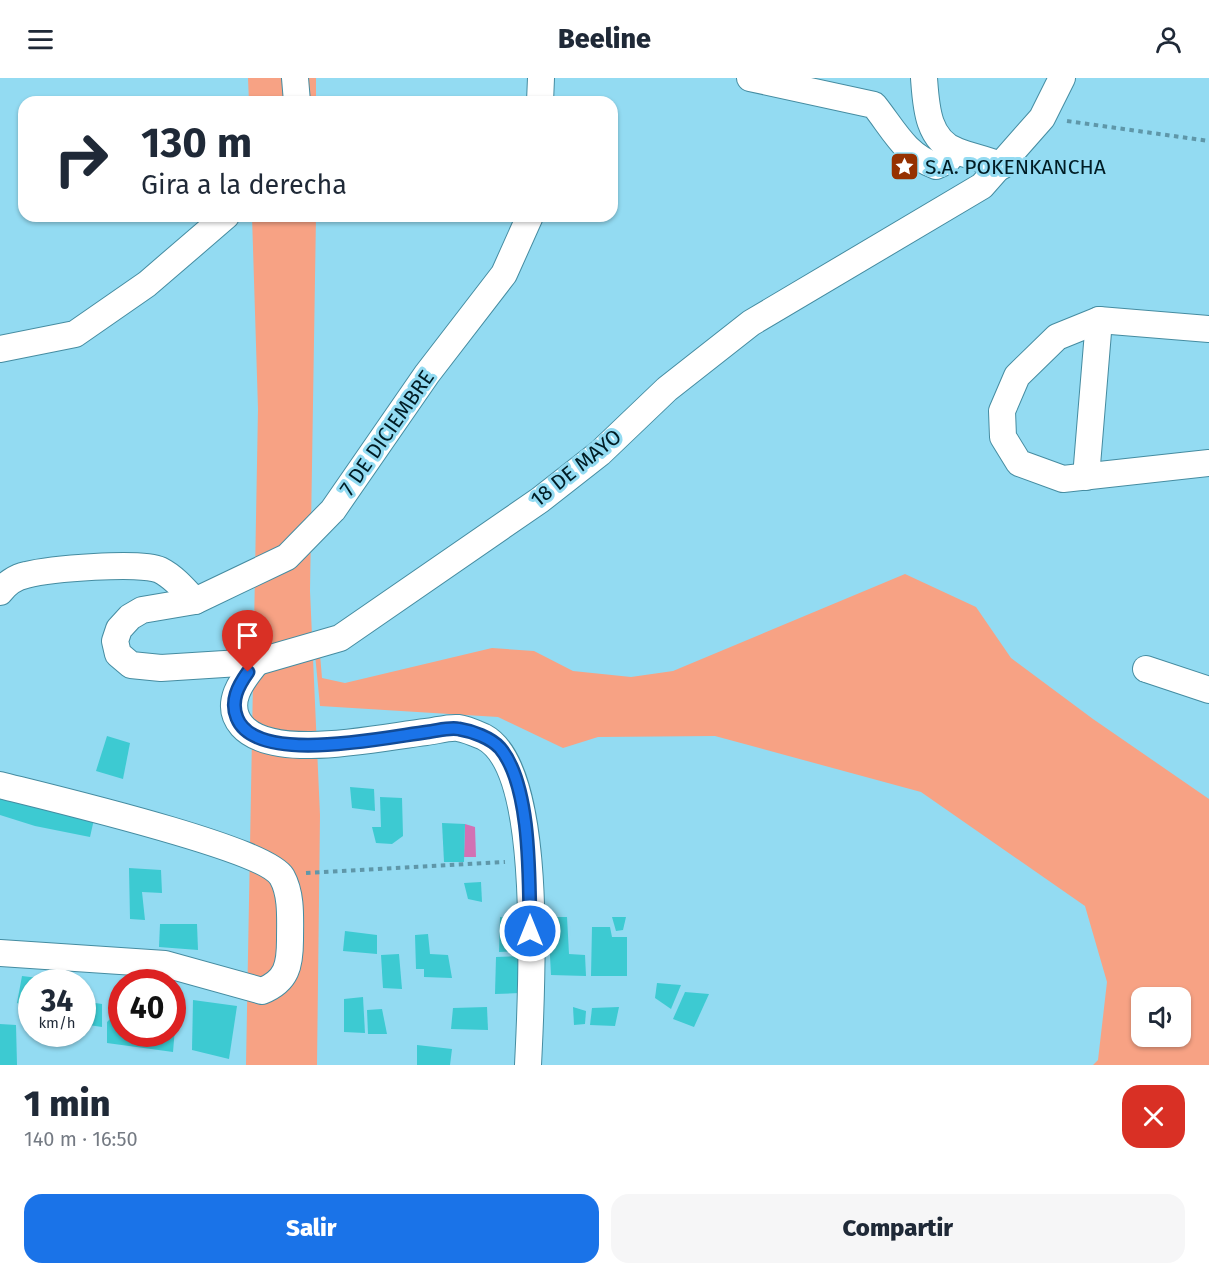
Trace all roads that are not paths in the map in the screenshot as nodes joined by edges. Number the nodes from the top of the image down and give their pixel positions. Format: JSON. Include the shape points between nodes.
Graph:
{"nodes":[{"id":1,"x":295,"y":78,"type":"edge"},
{"id":2,"x":541,"y":78,"type":"edge"},
{"id":3,"x":750,"y":78,"type":"edge"},
{"id":4,"x":924,"y":78,"type":"edge"},
{"id":5,"x":1062,"y":78,"type":"edge"},
{"id":6,"x":296,"y":96,"type":"edge"},
{"id":7,"x":540,"y":96,"type":"edge"},
{"id":8,"x":956,"y":151,"type":"junction"},
{"id":9,"x":993,"y":162,"type":"junction"},
{"id":10,"x":219,"y":222,"type":"edge"},
{"id":11,"x":527,"y":222,"type":"edge"},
{"id":12,"x":1099,"y":320,"type":"junction"},
{"id":13,"x":1209,"y":329,"type":"edge"},
{"id":14,"x":0,"y":349,"type":"edge"},
{"id":15,"x":1209,"y":463,"type":"edge"},
{"id":16,"x":1086,"y":477,"type":"junction"},
{"id":17,"x":0,"y":592,"type":"edge"},
{"id":18,"x":195,"y":601,"type":"junction"},
{"id":19,"x":257,"y":662,"type":"junction"},
{"id":20,"x":1146,"y":669,"type":"dead end"},
{"id":21,"x":1209,"y":690,"type":"edge"},
{"id":22,"x":0,"y":785,"type":"edge"},
{"id":23,"x":0,"y":953,"type":"edge"},
{"id":24,"x":528,"y":1065,"type":"edge"}],
"edges":[{"from":1,"to":6,"type":"street"},
{"from":2,"to":7,"type":"street"},
{"from":3,"to":8,"type":"street","via":[[874,105],[903,146],[928,164],[936,166],[947,161]]},
{"from":4,"to":8,"type":"street","via":[[932,129]]},
{"from":5,"to":9,"type":"street","name":"18 DE MAYO","via":[[1042,118]]},
{"from":8,"to":9,"type":"street"},
{"from":9,"to":19,"type":"street","name":"18 DE MAYO","via":[[982,186],[751,323],[667,389],[600,453],[540,501],[340,638]]},
{"from":10,"to":14,"type":"street","via":[[147,284],[75,334]]},
{"from":11,"to":18,"type":"street","name":"7 DE DICIEMBRE","via":[[504,274],[427,374],[333,510],[287,557]]},
{"from":12,"to":13,"type":"street"},
{"from":12,"to":16,"type":"street"},
{"from":12,"to":16,"type":"street","via":[[1057,337],[1017,375],[1002,411],[1003,437],[1019,464],[1063,479]]},
{"from":15,"to":16,"type":"street"},
{"from":17,"to":18,"type":"street","via":[[24,575],[63,568],[144,568],[159,569]]},
{"from":18,"to":19,"type":"street","name":"18 DE MAYO","via":[[142,610],[130,617],[115,641],[118,654],[131,665],[161,668]]},
{"from":19,"to":24,"type":"street","via":[[240,682],[233,705],[238,721],[249,734],[274,743],[302,747],[457,728],[483,737],[499,748],[510,765],[521,801],[530,861]]},
{"from":20,"to":21,"type":"street"},
{"from":22,"to":23,"type":"street","via":[[166,828],[264,863],[281,875],[289,896],[290,954],[277,985],[262,991],[165,964]]}]}
